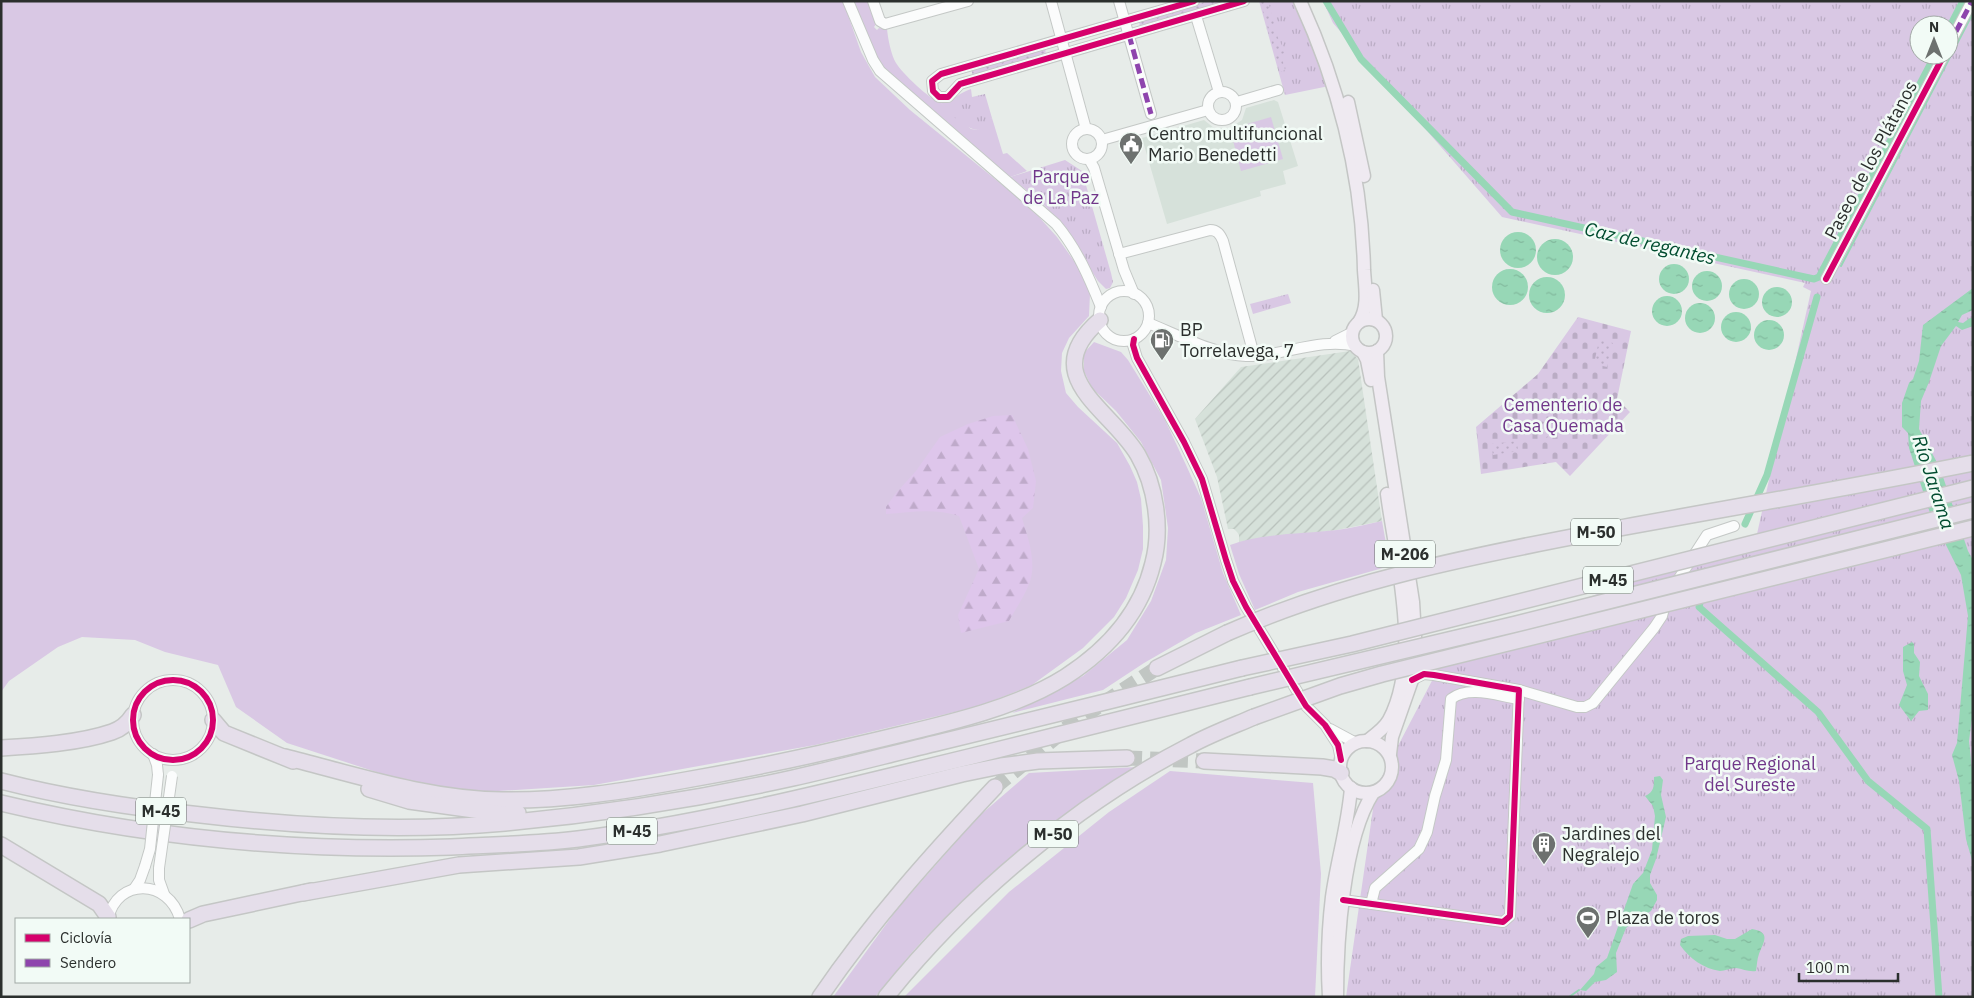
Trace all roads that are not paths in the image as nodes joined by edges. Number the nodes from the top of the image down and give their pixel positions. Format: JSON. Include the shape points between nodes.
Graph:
{"nodes":[{"id":1,"x":848,"y":1,"type":"edge"},
{"id":2,"x":874,"y":1,"type":"edge"},
{"id":3,"x":968,"y":1,"type":"edge"},
{"id":4,"x":1051,"y":1,"type":"edge"},
{"id":5,"x":1119,"y":1,"type":"edge"},
{"id":6,"x":1194,"y":1,"type":"edge"},
{"id":7,"x":1244,"y":1,"type":"edge"},
{"id":8,"x":1300,"y":1,"type":"edge"},
{"id":9,"x":1309,"y":1,"type":"edge"},
{"id":10,"x":1972,"y":1,"type":"edge"},
{"id":11,"x":1196,"y":16,"type":"junction"},
{"id":12,"x":1125,"y":21,"type":"junction"},
{"id":13,"x":1959,"y":26,"type":"edge"},
{"id":14,"x":1129,"y":35,"type":"junction"},
{"id":15,"x":1061,"y":39,"type":"junction"},
{"id":16,"x":1065,"y":53,"type":"junction"},
{"id":17,"x":1939,"y":65,"type":"edge"},
{"id":18,"x":1278,"y":90,"type":"dead end"},
{"id":19,"x":1219,"y":92,"type":"junction"},
{"id":20,"x":1236,"y":102,"type":"junction"},
{"id":21,"x":1208,"y":110,"type":"junction"},
{"id":22,"x":1151,"y":114,"type":"dead end"},
{"id":23,"x":1086,"y":130,"type":"junction"},
{"id":24,"x":1102,"y":140,"type":"junction"},
{"id":25,"x":1093,"y":162,"type":"junction"},
{"id":26,"x":1119,"y":254,"type":"junction"},
{"id":27,"x":1086,"y":268,"type":"junction"},
{"id":28,"x":1124,"y":270,"type":"junction"},
{"id":29,"x":1826,"y":279,"type":"dead end"},
{"id":30,"x":1114,"y":294,"type":"junction"},
{"id":31,"x":1134,"y":294,"type":"junction"},
{"id":32,"x":1100,"y":314,"type":"junction"},
{"id":33,"x":1376,"y":320,"type":"junction"},
{"id":34,"x":1148,"y":323,"type":"junction"},
{"id":35,"x":1356,"y":327,"type":"junction"},
{"id":36,"x":1134,"y":339,"type":"junction"},
{"id":37,"x":1121,"y":341,"type":"junction"},
{"id":38,"x":1330,"y":343,"type":"junction"},
{"id":39,"x":1359,"y":349,"type":"junction"},
{"id":40,"x":1377,"y":351,"type":"junction"},
{"id":41,"x":1254,"y":355,"type":"junction"},
{"id":42,"x":1137,"y":358,"type":"junction"},
{"id":43,"x":1973,"y":463,"type":"edge"},
{"id":44,"x":1973,"y":488,"type":"edge"},
{"id":45,"x":1973,"y":510,"type":"edge"},
{"id":46,"x":1734,"y":526,"type":"dead end"},
{"id":47,"x":1973,"y":528,"type":"edge"},
{"id":48,"x":1416,"y":653,"type":"junction"},
{"id":49,"x":1157,"y":668,"type":"tunnel mouth"},
{"id":50,"x":1434,"y":675,"type":"junction"},
{"id":51,"x":1412,"y":680,"type":"junction"},
{"id":52,"x":1519,"y":695,"type":"junction"},
{"id":53,"x":133,"y":715,"type":"junction"},
{"id":54,"x":213,"y":720,"type":"junction"},
{"id":55,"x":1325,"y":725,"type":"junction"},
{"id":56,"x":1361,"y":742,"type":"junction"},
{"id":57,"x":1,"y":748,"type":"edge"},
{"id":58,"x":153,"y":754,"type":"junction"},
{"id":59,"x":1390,"y":754,"type":"junction"},
{"id":60,"x":285,"y":757,"type":"junction"},
{"id":61,"x":183,"y":758,"type":"junction"},
{"id":62,"x":1127,"y":758,"type":"tunnel mouth"},
{"id":63,"x":1204,"y":760,"type":"tunnel mouth"},
{"id":64,"x":1341,"y":766,"type":"junction"},
{"id":65,"x":1,"y":781,"type":"edge"},
{"id":66,"x":995,"y":788,"type":"tunnel mouth"},
{"id":67,"x":1351,"y":788,"type":"junction"},
{"id":68,"x":1373,"y":793,"type":"junction"},
{"id":69,"x":1,"y":803,"type":"edge"},
{"id":70,"x":576,"y":816,"type":"junction"},
{"id":71,"x":1,"y":845,"type":"edge"},
{"id":72,"x":506,"y":845,"type":"junction"},
{"id":73,"x":134,"y":889,"type":"junction"},
{"id":74,"x":303,"y":893,"type":"junction"},
{"id":75,"x":164,"y":894,"type":"junction"},
{"id":76,"x":1343,"y":900,"type":"junction"},
{"id":77,"x":1371,"y":904,"type":"junction"},
{"id":78,"x":108,"y":918,"type":"edge"},
{"id":79,"x":180,"y":918,"type":"edge"},
{"id":80,"x":190,"y":920,"type":"edge"},
{"id":81,"x":820,"y":997,"type":"edge"},
{"id":82,"x":886,"y":997,"type":"edge"},
{"id":83,"x":1329,"y":997,"type":"edge"},
{"id":84,"x":1337,"y":997,"type":"edge"}],
"edges":[{"from":1,"to":27,"type":"street","via":[[880,71],[1043,210],[1064,233]]},
{"from":2,"to":3,"type":"street","via":[[880,22],[885,24]]},
{"from":4,"to":15,"type":"street"},
{"from":5,"to":12,"type":"street"},
{"from":6,"to":12,"type":"street"},
{"from":7,"to":11,"type":"street"},
{"from":8,"to":35,"type":"main road","number":"M-206","via":[[1341,108],[1356,179],[1362,218],[1365,312]]},
{"from":9,"to":33,"type":"main road","number":"M-206","via":[[1337,68],[1358,145],[1370,218]]},
{"from":10,"to":13,"type":"street"},
{"from":11,"to":14,"type":"street"},
{"from":11,"to":19,"type":"street"},
{"from":12,"to":14,"type":"street"},
{"from":12,"to":15,"type":"street"},
{"from":14,"to":16,"type":"street"},
{"from":14,"to":22,"type":"street"},
{"from":15,"to":16,"type":"street"},
{"from":15,"to":16,"type":"street","via":[[941,74],[934,78],[932,88],[939,97],[948,97],[960,84]]},
{"from":16,"to":23,"type":"street"},
{"from":17,"to":29,"type":"street","name":"Paseo de los Plátanos"},
{"from":18,"to":20,"type":"street"},
{"from":19,"to":20,"type":"street","via":[[1231,94]]},
{"from":19,"to":21,"type":"street","via":[[1210,99]]},
{"from":20,"to":21,"type":"street","via":[[1235,114],[1228,120],[1215,119]]},
{"from":21,"to":24,"type":"street"},
{"from":23,"to":24,"type":"street","via":[[1096,132]]},
{"from":23,"to":25,"type":"street","via":[[1078,133],[1072,145],[1078,156]]},
{"from":24,"to":25,"type":"street","via":[[1101,151]]},
{"from":25,"to":26,"type":"street"},
{"from":26,"to":28,"type":"street"},
{"from":26,"to":41,"type":"street","via":[[1215,230],[1223,241]]},
{"from":27,"to":30,"type":"street","via":[[1100,290]]},
{"from":27,"to":32,"type":"street"},
{"from":28,"to":30,"type":"street","via":[[1122,283]]},
{"from":28,"to":31,"type":"street"},
{"from":30,"to":31,"type":"street"},
{"from":30,"to":32,"type":"street"},
{"from":31,"to":34,"type":"street","via":[[1147,306]]},
{"from":32,"to":37,"type":"street","via":[[1106,334]]},
{"from":32,"to":60,"type":"highway","via":[[1080,342],[1074,367],[1089,398],[1123,432],[1140,458],[1154,496],[1156,542],[1150,574],[1134,610],[1096,655],[1064,678],[1002,706],[921,730],[792,761],[642,788],[574,796],[503,800],[457,797],[411,790]]},
{"from":33,"to":35,"type":"main road","via":[[1367,319]]},
{"from":33,"to":40,"type":"main road","number":"M-206","via":[[1386,334],[1385,342]]},
{"from":34,"to":36,"type":"street"},
{"from":34,"to":41,"type":"street","via":[[1232,355]]},
{"from":35,"to":38,"type":"street","via":[[1344,338]]},
{"from":35,"to":39,"type":"main road","number":"M-206","via":[[1353,340]]},
{"from":36,"to":37,"type":"street"},
{"from":36,"to":42,"type":"street"},
{"from":37,"to":42,"type":"street"},
{"from":38,"to":39,"type":"street"},
{"from":38,"to":41,"type":"street"},
{"from":39,"to":40,"type":"main road","via":[[1370,353]]},
{"from":39,"to":56,"type":"main road","number":"M-206","via":[[1370,369],[1406,638],[1398,699],[1389,720]]},
{"from":40,"to":48,"type":"main road","number":"M-206","via":[[1378,377],[1413,602]]},
{"from":42,"to":55,"type":"street","via":[[1202,479],[1233,581],[1246,607],[1306,706]]},
{"from":43,"to":49,"type":"highway","number":"M-50","bridge":true,"via":[[1485,554],[1339,590],[1266,615]]},
{"from":44,"to":70,"type":"highway","number":"M-45","bridge":true,"via":[[1352,644],[793,778],[655,805]]},
{"from":45,"to":72,"type":"highway","number":"M-45","bridge":true,"via":[[810,795],[653,828]]},
{"from":46,"to":52,"type":"street","via":[[1707,535],[1667,597],[1662,616],[1593,703],[1577,708]]},
{"from":47,"to":82,"type":"highway","number":"M-50","bridge":true,"via":[[1382,674],[1254,717],[1149,768],[1069,821],[981,896]]},
{"from":48,"to":50,"type":"street","via":[[1420,664]]},
{"from":48,"to":51,"type":"main road","number":"M-206"},
{"from":50,"to":51,"type":"street","via":[[1424,674]]},
{"from":50,"to":52,"type":"street"},
{"from":51,"to":59,"type":"main road","number":"M-206","via":[[1392,738]]},
{"from":52,"to":77,"type":"street","via":[[1474,692],[1451,699],[1446,760],[1427,832],[1419,849],[1375,888]]},
{"from":52,"to":77,"type":"street","via":[[1510,916],[1503,922]]},
{"from":53,"to":54,"type":"street","via":[[136,702],[144,691],[156,683],[182,680],[204,695],[211,706]]},
{"from":53,"to":57,"type":"highway","via":[[113,732],[54,743]]},
{"from":53,"to":58,"type":"street","number":"M-45","via":[[137,738]]},
{"from":54,"to":60,"type":"highway","via":[[224,733]]},
{"from":54,"to":61,"type":"street","number":"M-45","via":[[212,730],[204,744],[193,755]]},
{"from":55,"to":56,"type":"street","via":[[1344,738]]},
{"from":55,"to":64,"type":"street","via":[[1338,745]]},
{"from":56,"to":59,"type":"main road","via":[[1382,746]]},
{"from":56,"to":64,"type":"main road","number":"M-206","via":[[1347,749]]},
{"from":58,"to":61,"type":"street","via":[[172,760]]},
{"from":58,"to":73,"type":"street","number":"M-45","bridge":true,"via":[[158,775],[150,850]]},
{"from":59,"to":68,"type":"main road","number":"M-206","via":[[1393,767],[1390,779]]},
{"from":60,"to":70,"type":"highway","via":[[333,777],[409,801],[503,814],[555,812]]},
{"from":61,"to":75,"type":"street","number":"M-45","bridge":true,"via":[[172,776],[159,868]]},
{"from":62,"to":74,"type":"highway","via":[[1038,761],[1001,766],[660,844],[579,857],[459,865]]},
{"from":63,"to":64,"type":"highway","via":[[1334,769]]},
{"from":64,"to":67,"type":"main road","via":[[1344,781]]},
{"from":65,"to":70,"type":"highway","number":"M-45","via":[[126,807],[322,826],[408,828]]},
{"from":66,"to":81,"type":"highway","via":[[908,880]]},
{"from":67,"to":68,"type":"main road"},
{"from":67,"to":83,"type":"main road","via":[[1332,899]]},
{"from":68,"to":76,"type":"main road","number":"M-206","via":[[1357,831]]},
{"from":69,"to":72,"type":"highway","number":"M-45","via":[[126,829],[239,842],[409,848]]},
{"from":71,"to":78,"type":"highway","via":[[99,904]]},
{"from":72,"to":74,"type":"highway","via":[[486,853]]},
{"from":73,"to":75,"type":"street","via":[[144,888]]},
{"from":73,"to":78,"type":"street","number":"M-45","via":[[117,900]]},
{"from":74,"to":80,"type":"highway"},
{"from":75,"to":79,"type":"street","number":"M-45","via":[[177,909]]},
{"from":76,"to":77,"type":"street"},
{"from":76,"to":84,"type":"main road","number":"M-206"}]}
